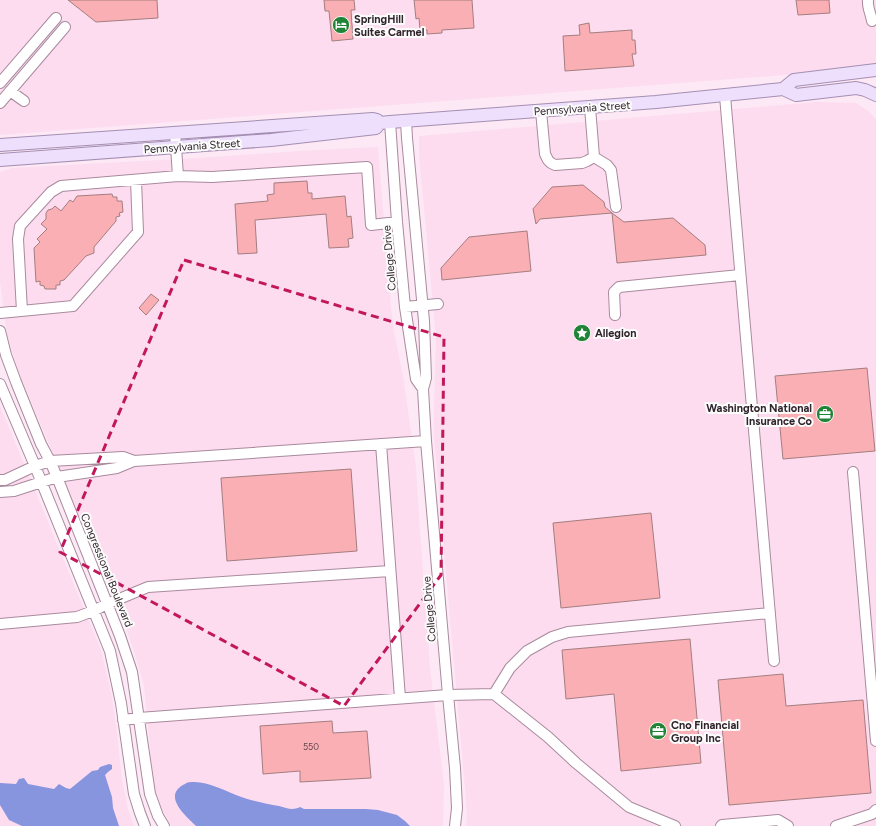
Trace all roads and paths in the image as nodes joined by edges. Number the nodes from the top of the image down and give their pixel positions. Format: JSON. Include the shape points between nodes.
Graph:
{"nodes":[{"id":1,"x":868,"y":0,"type":"edge"},
{"id":2,"x":56,"y":18,"type":"dead end"},
{"id":3,"x":872,"y":21,"type":"dead end"},
{"id":4,"x":65,"y":27,"type":"dead end"},
{"id":5,"x":876,"y":70,"type":"edge"},
{"id":6,"x":0,"y":83,"type":"edge"},
{"id":7,"x":782,"y":89,"type":"junction"},
{"id":8,"x":10,"y":92,"type":"junction"},
{"id":9,"x":876,"y":95,"type":"edge"},
{"id":10,"x":725,"y":96,"type":"junction"},
{"id":11,"x":24,"y":101,"type":"dead end"},
{"id":12,"x":0,"y":103,"type":"edge"},
{"id":13,"x":590,"y":107,"type":"junction"},
{"id":14,"x":541,"y":111,"type":"junction"},
{"id":15,"x":406,"y":121,"type":"junction"},
{"id":16,"x":385,"y":123,"type":"junction"},
{"id":17,"x":175,"y":133,"type":"junction"},
{"id":18,"x":0,"y":145,"type":"edge"},
{"id":19,"x":176,"y":147,"type":"junction"},
{"id":20,"x":594,"y":157,"type":"junction"},
{"id":21,"x":0,"y":160,"type":"edge"},
{"id":22,"x":178,"y":176,"type":"junction"},
{"id":23,"x":136,"y":180,"type":"junction"},
{"id":24,"x":616,"y":207,"type":"dead end"},
{"id":25,"x":397,"y":222,"type":"junction"},
{"id":26,"x":740,"y":275,"type":"junction"},
{"id":27,"x":438,"y":304,"type":"dead end"},
{"id":28,"x":422,"y":306,"type":"junction"},
{"id":29,"x":405,"y":307,"type":"junction"},
{"id":30,"x":22,"y":311,"type":"junction"},
{"id":31,"x":0,"y":313,"type":"edge"},
{"id":32,"x":615,"y":315,"type":"dead end"},
{"id":33,"x":0,"y":331,"type":"edge"},
{"id":34,"x":0,"y":384,"type":"edge"},
{"id":35,"x":423,"y":389,"type":"junction"},
{"id":36,"x":426,"y":441,"type":"junction"},
{"id":37,"x":381,"y":444,"type":"junction"},
{"id":38,"x":50,"y":461,"type":"junction"},
{"id":39,"x":134,"y":461,"type":"junction"},
{"id":40,"x":36,"y":466,"type":"junction"},
{"id":41,"x":853,"y":472,"type":"dead end"},
{"id":42,"x":57,"y":477,"type":"junction"},
{"id":43,"x":0,"y":480,"type":"edge"},
{"id":44,"x":42,"y":482,"type":"junction"},
{"id":45,"x":0,"y":492,"type":"edge"},
{"id":46,"x":390,"y":571,"type":"junction"},
{"id":47,"x":107,"y":604,"type":"junction"},
{"id":48,"x":93,"y":611,"type":"junction"},
{"id":49,"x":770,"y":613,"type":"junction"},
{"id":50,"x":0,"y":624,"type":"edge"},
{"id":51,"x":774,"y":661,"type":"dead end"},
{"id":52,"x":448,"y":694,"type":"junction"},
{"id":53,"x":494,"y":694,"type":"junction"},
{"id":54,"x":400,"y":698,"type":"junction"},
{"id":55,"x":139,"y":718,"type":"junction"},
{"id":56,"x":124,"y":720,"type":"junction"},
{"id":57,"x":876,"y":741,"type":"edge"},
{"id":58,"x":876,"y":810,"type":"edge"},
{"id":59,"x":145,"y":826,"type":"edge"},
{"id":60,"x":164,"y":826,"type":"edge"},
{"id":61,"x":455,"y":826,"type":"edge"},
{"id":62,"x":675,"y":826,"type":"edge"},
{"id":63,"x":721,"y":826,"type":"edge"},
{"id":64,"x":788,"y":826,"type":"edge"},
{"id":65,"x":836,"y":826,"type":"edge"}],
"edges":[{"from":1,"to":3,"type":"street"},
{"from":2,"to":6,"type":"street"},
{"from":4,"to":8,"type":"street"},
{"from":5,"to":7,"type":"main road","name":"Pennsylvania Street","via":[[794,80]]},
{"from":7,"to":9,"type":"main road","name":"Pennsylvania Street","via":[[796,94],[856,88]]},
{"from":7,"to":10,"type":"main road","name":"Pennsylvania Street"},
{"from":8,"to":11,"type":"street"},
{"from":8,"to":12,"type":"street"},
{"from":10,"to":13,"type":"main road","name":"Pennsylvania Street"},
{"from":10,"to":26,"type":"street"},
{"from":13,"to":14,"type":"main road","name":"Pennsylvania Street"},
{"from":13,"to":20,"type":"street"},
{"from":14,"to":15,"type":"main road","name":"Pennsylvania Street"},
{"from":14,"to":20,"type":"street","via":[[545,154],[551,163],[555,165],[582,162]]},
{"from":15,"to":16,"type":"main road","name":"Pennsylvania Street"},
{"from":15,"to":28,"type":"street","name":"College Drive"},
{"from":16,"to":17,"type":"main road","name":"Pennsylvania Street","via":[[373,118]]},
{"from":16,"to":19,"type":"main road","name":"Pennsylvania Street","via":[[376,128],[271,140]]},
{"from":16,"to":25,"type":"street","name":"College Drive"},
{"from":17,"to":18,"type":"main road","name":"Pennsylvania Street"},
{"from":17,"to":19,"type":"street"},
{"from":19,"to":21,"type":"main road","name":"Pennsylvania Street"},
{"from":19,"to":22,"type":"street"},
{"from":20,"to":24,"type":"street","via":[[611,170]]},
{"from":22,"to":23,"type":"street"},
{"from":22,"to":25,"type":"street","via":[[212,178],[367,167],[371,225]]},
{"from":23,"to":30,"type":"street","via":[[138,232],[133,238],[73,306]]},
{"from":23,"to":30,"type":"street","via":[[61,186],[51,192],[20,226],[18,239]]},
{"from":25,"to":29,"type":"street","name":"College Drive"},
{"from":26,"to":32,"type":"street","via":[[619,287],[614,292]]},
{"from":26,"to":49,"type":"street"},
{"from":27,"to":28,"type":"street"},
{"from":28,"to":29,"type":"street"},
{"from":28,"to":35,"type":"street","name":"College Drive","via":[[426,378]]},
{"from":29,"to":35,"type":"street","name":"College Drive","via":[[416,379]]},
{"from":30,"to":31,"type":"street"},
{"from":33,"to":38,"type":"street","name":"Congressional Boulevard","via":[[16,382]]},
{"from":34,"to":40,"type":"street"},
{"from":35,"to":36,"type":"street","name":"College Drive"},
{"from":36,"to":37,"type":"street"},
{"from":36,"to":52,"type":"street","name":"College Drive"},
{"from":37,"to":39,"type":"street"},
{"from":37,"to":46,"type":"street"},
{"from":38,"to":39,"type":"street","via":[[124,457]]},
{"from":38,"to":40,"type":"street"},
{"from":38,"to":42,"type":"street","name":"Congressional Boulevard"},
{"from":39,"to":42,"type":"street","via":[[117,468]]},
{"from":40,"to":43,"type":"street"},
{"from":40,"to":44,"type":"street"},
{"from":41,"to":57,"type":"street"},
{"from":42,"to":44,"type":"street"},
{"from":42,"to":47,"type":"street","name":"Congressional Boulevard"},
{"from":44,"to":45,"type":"street","via":[[14,491]]},
{"from":44,"to":48,"type":"street"},
{"from":46,"to":47,"type":"street","via":[[148,587]]},
{"from":46,"to":54,"type":"street"},
{"from":47,"to":48,"type":"street"},
{"from":47,"to":55,"type":"street","name":"Congressional Boulevard","via":[[132,672]]},
{"from":48,"to":50,"type":"street","via":[[77,617]]},
{"from":48,"to":56,"type":"street","via":[[110,651]]},
{"from":49,"to":51,"type":"street"},
{"from":49,"to":53,"type":"street","via":[[568,632],[552,637],[527,651],[510,668]]},
{"from":52,"to":53,"type":"street"},
{"from":52,"to":54,"type":"street"},
{"from":52,"to":61,"type":"street","name":"College Drive","via":[[455,768]]},
{"from":53,"to":62,"type":"street","via":[[629,807]]},
{"from":54,"to":55,"type":"street"},
{"from":55,"to":56,"type":"street"},
{"from":55,"to":60,"type":"street","name":"Congressional Boulevard","via":[[150,794]]},
{"from":56,"to":59,"type":"street","via":[[134,794]]},
{"from":58,"to":65,"type":"street","via":[[872,814]]},
{"from":63,"to":64,"type":"street","via":[[778,820]]}]}
